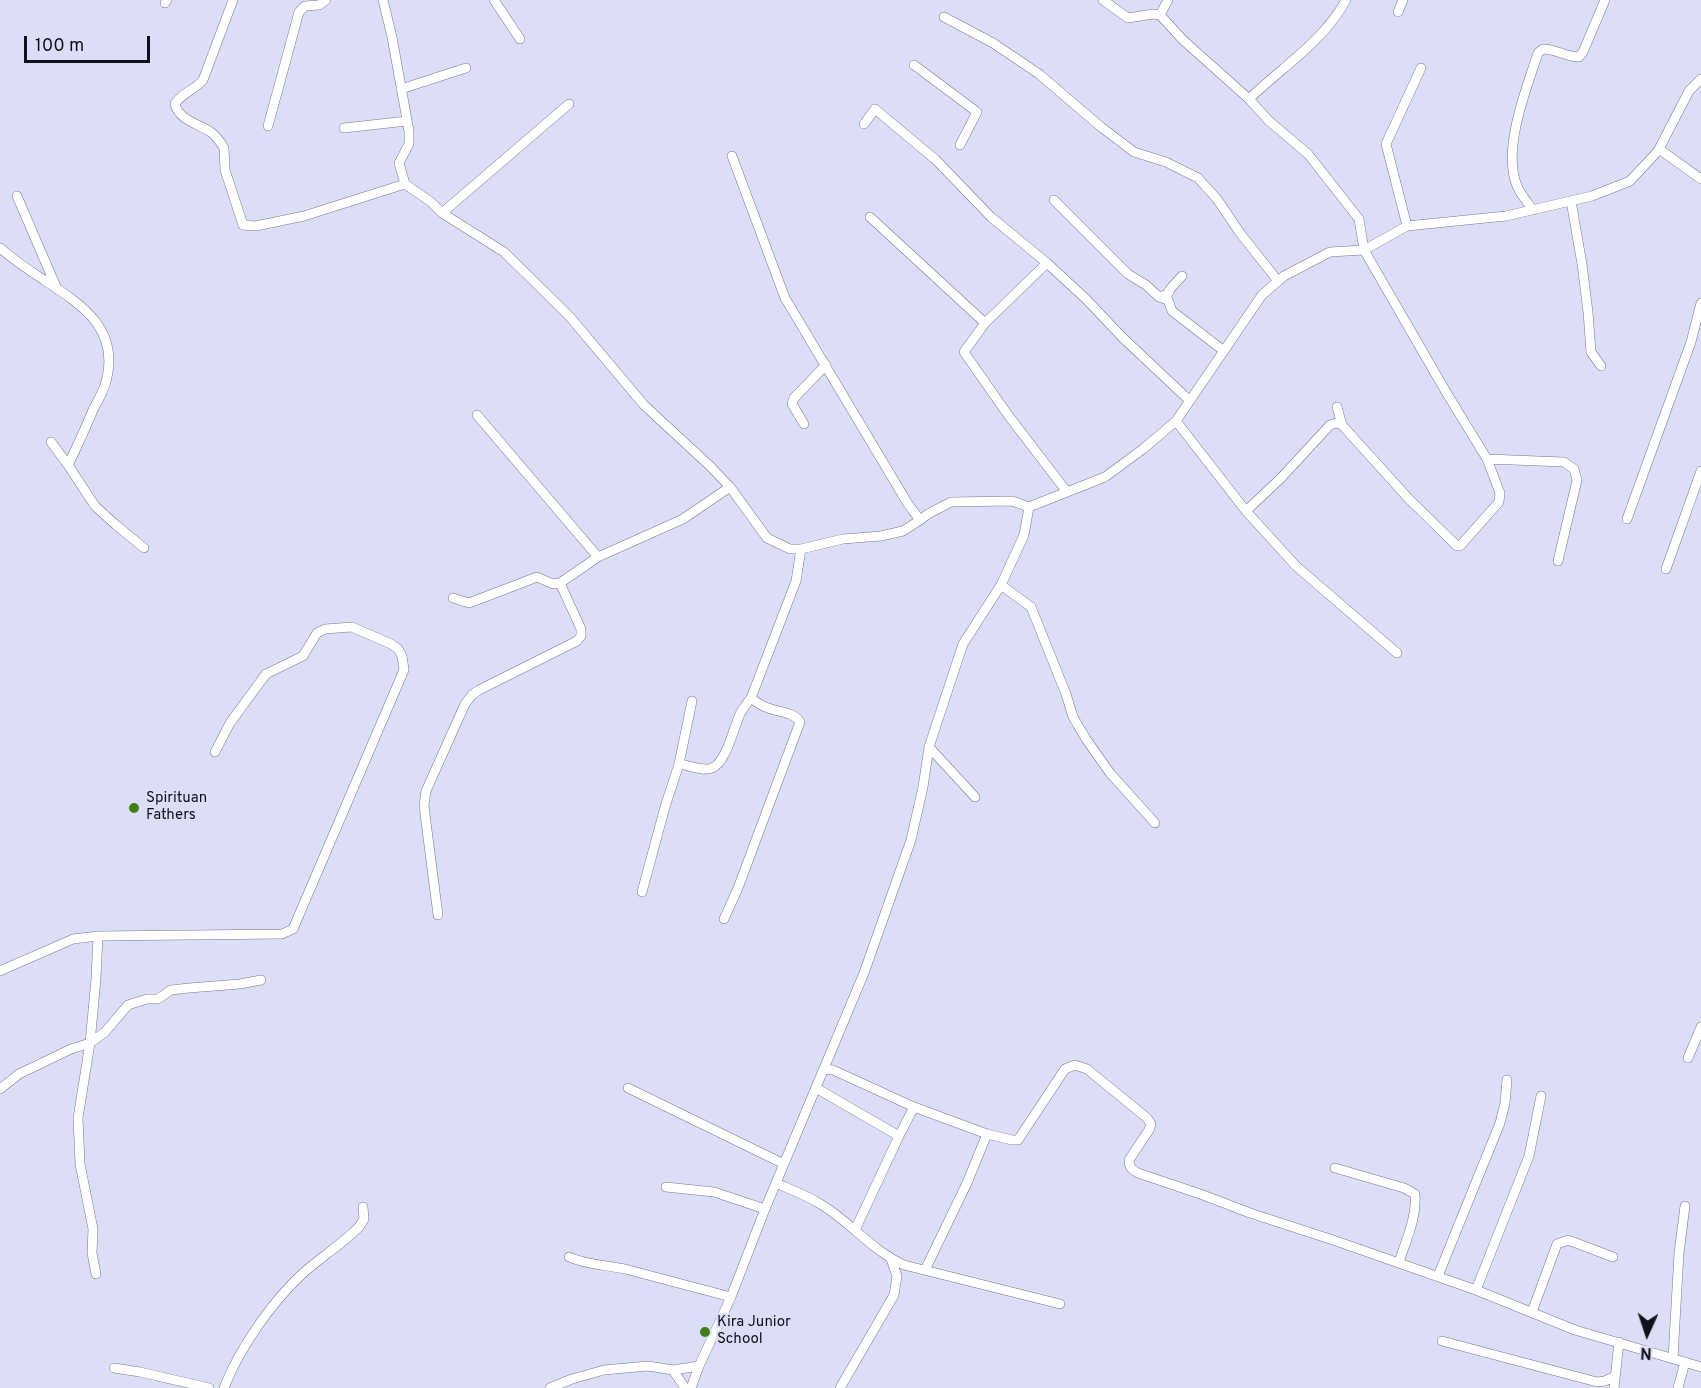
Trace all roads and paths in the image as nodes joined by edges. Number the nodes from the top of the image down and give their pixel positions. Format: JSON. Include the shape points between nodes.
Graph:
{"nodes":[{"id":1,"x":233,"y":0,"type":"edge"},
{"id":2,"x":326,"y":0,"type":"edge"},
{"id":3,"x":383,"y":0,"type":"edge"},
{"id":4,"x":494,"y":0,"type":"edge"},
{"id":5,"x":1103,"y":0,"type":"edge"},
{"id":6,"x":1168,"y":0,"type":"edge"},
{"id":7,"x":1346,"y":0,"type":"edge"},
{"id":8,"x":1403,"y":0,"type":"edge"},
{"id":9,"x":1605,"y":0,"type":"edge"},
{"id":10,"x":1398,"y":12,"type":"dead end"},
{"id":11,"x":1160,"y":15,"type":"junction"},
{"id":12,"x":944,"y":17,"type":"dead end"},
{"id":13,"x":520,"y":39,"type":"dead end"},
{"id":14,"x":914,"y":64,"type":"dead end"},
{"id":15,"x":466,"y":68,"type":"dead end"},
{"id":16,"x":1421,"y":68,"type":"dead end"},
{"id":17,"x":1701,"y":79,"type":"edge"},
{"id":18,"x":401,"y":89,"type":"junction"},
{"id":19,"x":1249,"y":99,"type":"junction"},
{"id":20,"x":569,"y":104,"type":"dead end"},
{"id":21,"x":407,"y":121,"type":"junction"},
{"id":22,"x":864,"y":124,"type":"dead end"},
{"id":23,"x":268,"y":126,"type":"dead end"},
{"id":24,"x":344,"y":128,"type":"dead end"},
{"id":25,"x":960,"y":145,"type":"dead end"},
{"id":26,"x":1659,"y":149,"type":"junction"},
{"id":27,"x":732,"y":156,"type":"dead end"},
{"id":28,"x":1701,"y":179,"type":"edge"},
{"id":29,"x":405,"y":184,"type":"junction"},
{"id":30,"x":17,"y":196,"type":"dead end"},
{"id":31,"x":1054,"y":200,"type":"dead end"},
{"id":32,"x":1571,"y":201,"type":"junction"},
{"id":33,"x":1533,"y":210,"type":"junction"},
{"id":34,"x":442,"y":213,"type":"junction"},
{"id":35,"x":870,"y":217,"type":"dead end"},
{"id":36,"x":1407,"y":226,"type":"junction"},
{"id":37,"x":0,"y":248,"type":"edge"},
{"id":38,"x":1364,"y":250,"type":"junction"},
{"id":39,"x":1047,"y":263,"type":"junction"},
{"id":40,"x":1182,"y":276,"type":"dead end"},
{"id":41,"x":1278,"y":281,"type":"junction"},
{"id":42,"x":57,"y":289,"type":"junction"},
{"id":43,"x":1159,"y":297,"type":"junction"},
{"id":44,"x":1701,"y":303,"type":"edge"},
{"id":45,"x":985,"y":323,"type":"junction"},
{"id":46,"x":1224,"y":351,"type":"junction"},
{"id":47,"x":826,"y":365,"type":"junction"},
{"id":48,"x":1601,"y":366,"type":"dead end"},
{"id":49,"x":1190,"y":401,"type":"junction"},
{"id":50,"x":1337,"y":407,"type":"dead end"},
{"id":51,"x":477,"y":415,"type":"dead end"},
{"id":52,"x":1176,"y":421,"type":"junction"},
{"id":53,"x":804,"y":424,"type":"dead end"},
{"id":54,"x":1342,"y":424,"type":"junction"},
{"id":55,"x":51,"y":442,"type":"dead end"},
{"id":56,"x":1487,"y":459,"type":"junction"},
{"id":57,"x":68,"y":465,"type":"junction"},
{"id":58,"x":1701,"y":471,"type":"edge"},
{"id":59,"x":730,"y":487,"type":"junction"},
{"id":60,"x":1067,"y":492,"type":"junction"},
{"id":61,"x":1029,"y":507,"type":"junction"},
{"id":62,"x":1246,"y":511,"type":"junction"},
{"id":63,"x":920,"y":519,"type":"junction"},
{"id":64,"x":1627,"y":519,"type":"dead end"},
{"id":65,"x":144,"y":548,"type":"dead end"},
{"id":66,"x":801,"y":549,"type":"junction"},
{"id":67,"x":598,"y":557,"type":"junction"},
{"id":68,"x":1558,"y":561,"type":"dead end"},
{"id":69,"x":1666,"y":569,"type":"dead end"},
{"id":70,"x":560,"y":583,"type":"junction"},
{"id":71,"x":1001,"y":585,"type":"junction"},
{"id":72,"x":453,"y":598,"type":"dead end"},
{"id":73,"x":1397,"y":653,"type":"dead end"},
{"id":74,"x":751,"y":698,"type":"junction"},
{"id":75,"x":692,"y":701,"type":"dead end"},
{"id":76,"x":929,"y":747,"type":"junction"},
{"id":77,"x":215,"y":752,"type":"dead end"},
{"id":78,"x":679,"y":764,"type":"junction"},
{"id":79,"x":975,"y":797,"type":"dead end"},
{"id":80,"x":1155,"y":823,"type":"dead end"},
{"id":81,"x":642,"y":892,"type":"dead end"},
{"id":82,"x":438,"y":915,"type":"dead end"},
{"id":83,"x":724,"y":919,"type":"dead end"},
{"id":84,"x":98,"y":936,"type":"junction"},
{"id":85,"x":0,"y":971,"type":"edge"},
{"id":86,"x":261,"y":980,"type":"dead end"},
{"id":87,"x":1701,"y":1027,"type":"edge"},
{"id":88,"x":90,"y":1042,"type":"junction"},
{"id":89,"x":1688,"y":1058,"type":"dead end"},
{"id":90,"x":824,"y":1069,"type":"junction"},
{"id":91,"x":1507,"y":1080,"type":"dead end"},
{"id":92,"x":628,"y":1088,"type":"dead end"},
{"id":93,"x":816,"y":1088,"type":"junction"},
{"id":94,"x":0,"y":1089,"type":"edge"},
{"id":95,"x":1541,"y":1096,"type":"dead end"},
{"id":96,"x":914,"y":1107,"type":"junction"},
{"id":97,"x":987,"y":1134,"type":"junction"},
{"id":98,"x":899,"y":1136,"type":"junction"},
{"id":99,"x":784,"y":1164,"type":"junction"},
{"id":100,"x":1335,"y":1167,"type":"dead end"},
{"id":101,"x":776,"y":1183,"type":"junction"},
{"id":102,"x":666,"y":1187,"type":"dead end"},
{"id":103,"x":1685,"y":1206,"type":"dead end"},
{"id":104,"x":363,"y":1207,"type":"dead end"},
{"id":105,"x":765,"y":1209,"type":"junction"},
{"id":106,"x":855,"y":1230,"type":"junction"},
{"id":107,"x":569,"y":1257,"type":"dead end"},
{"id":108,"x":1613,"y":1257,"type":"dead end"},
{"id":109,"x":891,"y":1259,"type":"junction"},
{"id":110,"x":1399,"y":1263,"type":"junction"},
{"id":111,"x":925,"y":1270,"type":"junction"},
{"id":112,"x":96,"y":1274,"type":"dead end"},
{"id":113,"x":1438,"y":1276,"type":"junction"},
{"id":114,"x":1476,"y":1290,"type":"junction"},
{"id":115,"x":731,"y":1297,"type":"junction"},
{"id":116,"x":1060,"y":1304,"type":"dead end"},
{"id":117,"x":1532,"y":1312,"type":"junction"},
{"id":118,"x":1442,"y":1341,"type":"dead end"},
{"id":119,"x":1620,"y":1342,"type":"junction"},
{"id":120,"x":1673,"y":1358,"type":"junction"},
{"id":121,"x":1685,"y":1362,"type":"junction"},
{"id":122,"x":699,"y":1366,"type":"junction"},
{"id":123,"x":1701,"y":1367,"type":"edge"},
{"id":124,"x":114,"y":1368,"type":"dead end"},
{"id":125,"x":673,"y":1370,"type":"junction"},
{"id":126,"x":1615,"y":1376,"type":"junction"},
{"id":127,"x":209,"y":1388,"type":"edge"},
{"id":128,"x":224,"y":1388,"type":"edge"},
{"id":129,"x":550,"y":1388,"type":"edge"},
{"id":130,"x":685,"y":1388,"type":"edge"},
{"id":131,"x":691,"y":1388,"type":"edge"},
{"id":132,"x":840,"y":1388,"type":"edge"},
{"id":133,"x":1614,"y":1388,"type":"edge"},
{"id":134,"x":1678,"y":1388,"type":"edge"}],
"edges":[{"from":1,"to":29,"type":"street","via":[[203,80],[175,104],[182,116],[211,132],[224,148],[225,170],[243,225],[304,216]]},
{"from":2,"to":23,"type":"street","via":[[305,6],[299,12]]},
{"from":3,"to":18,"type":"street"},
{"from":4,"to":13,"type":"street"},
{"from":5,"to":11,"type":"street","via":[[1128,18]]},
{"from":6,"to":11,"type":"street"},
{"from":7,"to":19,"type":"street","via":[[1327,28]]},
{"from":8,"to":10,"type":"street"},
{"from":9,"to":33,"type":"street","via":[[1579,57],[1550,49],[1538,53],[1521,105],[1513,147],[1516,184]]},
{"from":11,"to":19,"type":"street"},
{"from":12,"to":41,"type":"street","via":[[1039,74],[1134,152],[1198,178]]},
{"from":14,"to":25,"type":"street","via":[[977,112]]},
{"from":15,"to":18,"type":"street"},
{"from":16,"to":36,"type":"street","via":[[1386,144]]},
{"from":17,"to":26,"type":"street","via":[[1689,91]]},
{"from":18,"to":21,"type":"street"},
{"from":19,"to":38,"type":"street","via":[[1308,154],[1359,219]]},
{"from":20,"to":34,"type":"street"},
{"from":21,"to":24,"type":"street"},
{"from":21,"to":29,"type":"street","via":[[409,144],[399,163]]},
{"from":22,"to":39,"type":"street","via":[[875,109],[936,160],[991,217]]},
{"from":26,"to":28,"type":"street"},
{"from":26,"to":32,"type":"street","via":[[1630,181]]},
{"from":27,"to":47,"type":"street","via":[[785,298]]},
{"from":29,"to":34,"type":"street"},
{"from":30,"to":42,"type":"street"},
{"from":31,"to":43,"type":"street","via":[[1128,274]]},
{"from":32,"to":33,"type":"street"},
{"from":32,"to":48,"type":"street","via":[[1591,352]]},
{"from":33,"to":36,"type":"street"},
{"from":34,"to":59,"type":"street","via":[[504,252],[570,317],[644,405]]},
{"from":35,"to":45,"type":"street"},
{"from":36,"to":38,"type":"street"},
{"from":37,"to":42,"type":"street"},
{"from":38,"to":41,"type":"street","via":[[1330,252]]},
{"from":38,"to":56,"type":"street"},
{"from":39,"to":45,"type":"street"},
{"from":39,"to":49,"type":"street"},
{"from":40,"to":43,"type":"street","via":[[1168,294]]},
{"from":41,"to":46,"type":"street","via":[[1262,296]]},
{"from":42,"to":57,"type":"street","via":[[92,315],[103,330],[110,356],[105,386]]},
{"from":43,"to":46,"type":"street","via":[[1168,300],[1172,311]]},
{"from":44,"to":64,"type":"street","via":[[1691,342]]},
{"from":45,"to":60,"type":"street","via":[[964,352]]},
{"from":46,"to":49,"type":"street"},
{"from":47,"to":53,"type":"street","via":[[794,398],[792,404]]},
{"from":47,"to":63,"type":"street"},
{"from":49,"to":52,"type":"street"},
{"from":50,"to":54,"type":"street"},
{"from":51,"to":67,"type":"street"},
{"from":52,"to":60,"type":"street","via":[[1105,477]]},
{"from":52,"to":62,"type":"street"},
{"from":54,"to":56,"type":"street","via":[[1457,546],[1500,499]]},
{"from":54,"to":62,"type":"street","via":[[1330,425]]},
{"from":55,"to":57,"type":"street"},
{"from":56,"to":68,"type":"street","via":[[1564,462],[1574,469],[1577,480]]},
{"from":57,"to":65,"type":"street","via":[[95,506]]},
{"from":58,"to":69,"type":"street"},
{"from":59,"to":66,"type":"street","via":[[767,538],[790,549]]},
{"from":59,"to":67,"type":"street","via":[[683,519]]},
{"from":60,"to":61,"type":"street"},
{"from":61,"to":63,"type":"street","via":[[1012,501],[951,502]]},
{"from":61,"to":71,"type":"street","via":[[1024,535]]},
{"from":62,"to":73,"type":"street","via":[[1296,566]]},
{"from":63,"to":66,"type":"street","via":[[903,531]]},
{"from":66,"to":74,"type":"street","via":[[796,581]]},
{"from":67,"to":70,"type":"street"},
{"from":70,"to":72,"type":"street","via":[[537,577],[469,603]]},
{"from":70,"to":82,"type":"street","via":[[581,629],[577,641],[472,695],[426,791],[424,805]]},
{"from":71,"to":76,"type":"street","via":[[963,644]]},
{"from":71,"to":80,"type":"street","via":[[1031,607],[1073,717],[1110,773]]},
{"from":74,"to":78,"type":"street","via":[[718,764],[704,769]]},
{"from":74,"to":83,"type":"street","via":[[767,708],[793,715],[800,722]]},
{"from":75,"to":78,"type":"street"},
{"from":76,"to":79,"type":"street"},
{"from":76,"to":90,"type":"street","via":[[911,840],[864,973]]},
{"from":77,"to":84,"type":"street","via":[[230,723],[266,674],[303,656],[317,633],[352,627],[391,644],[402,656],[404,670],[293,929],[282,934]]},
{"from":78,"to":81,"type":"street"},
{"from":84,"to":85,"type":"street","via":[[73,939]]},
{"from":84,"to":88,"type":"street"},
{"from":86,"to":88,"type":"street","via":[[171,990],[159,999],[128,1005],[105,1032]]},
{"from":87,"to":89,"type":"street"},
{"from":88,"to":94,"type":"street","via":[[19,1074]]},
{"from":88,"to":112,"type":"street","via":[[78,1118],[80,1164],[93,1229]]},
{"from":90,"to":93,"type":"street"},
{"from":90,"to":96,"type":"street"},
{"from":91,"to":113,"type":"street","via":[[1500,1123]]},
{"from":92,"to":99,"type":"street"},
{"from":93,"to":98,"type":"street"},
{"from":93,"to":99,"type":"street"},
{"from":95,"to":114,"type":"street","via":[[1529,1156]]},
{"from":96,"to":97,"type":"street"},
{"from":96,"to":98,"type":"street"},
{"from":97,"to":110,"type":"street","via":[[1018,1140],[1065,1068],[1081,1066],[1150,1124],[1129,1160],[1133,1170]]},
{"from":97,"to":111,"type":"street"},
{"from":98,"to":106,"type":"street"},
{"from":99,"to":101,"type":"street"},
{"from":100,"to":110,"type":"street","via":[[1415,1194],[1413,1219]]},
{"from":101,"to":105,"type":"street"},
{"from":101,"to":106,"type":"street","via":[[823,1205]]},
{"from":102,"to":105,"type":"street","via":[[714,1192]]},
{"from":103,"to":120,"type":"street"},
{"from":104,"to":128,"type":"street","via":[[364,1219],[359,1227],[302,1274],[268,1313],[234,1364]]},
{"from":105,"to":115,"type":"street"},
{"from":106,"to":109,"type":"street"},
{"from":107,"to":115,"type":"street"},
{"from":108,"to":117,"type":"street","via":[[1568,1240],[1557,1244]]},
{"from":109,"to":111,"type":"street"},
{"from":109,"to":132,"type":"street","via":[[897,1276],[894,1295]]},
{"from":110,"to":113,"type":"street"},
{"from":111,"to":116,"type":"street"},
{"from":113,"to":114,"type":"street"},
{"from":114,"to":117,"type":"street"},
{"from":115,"to":122,"type":"street"},
{"from":117,"to":119,"type":"street","via":[[1575,1330]]},
{"from":118,"to":126,"type":"street","via":[[1597,1382]]},
{"from":119,"to":120,"type":"street"},
{"from":119,"to":126,"type":"street"},
{"from":120,"to":121,"type":"street"},
{"from":121,"to":123,"type":"street"},
{"from":121,"to":134,"type":"street"},
{"from":122,"to":125,"type":"street"},
{"from":122,"to":131,"type":"street"},
{"from":124,"to":127,"type":"street"},
{"from":125,"to":129,"type":"street","via":[[648,1366],[604,1370]]},
{"from":125,"to":130,"type":"street"},
{"from":126,"to":133,"type":"street"}]}
